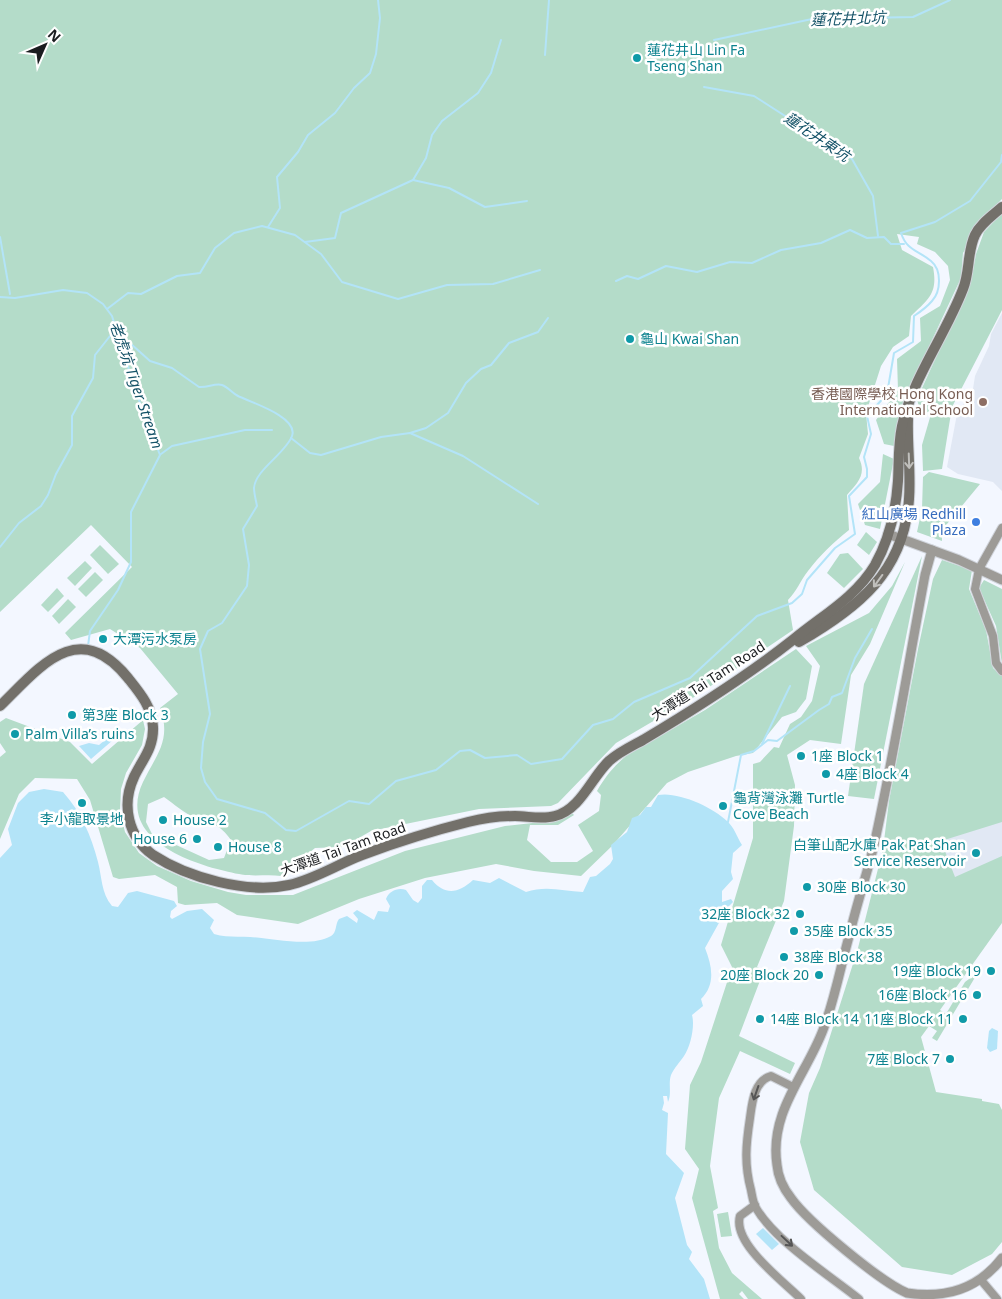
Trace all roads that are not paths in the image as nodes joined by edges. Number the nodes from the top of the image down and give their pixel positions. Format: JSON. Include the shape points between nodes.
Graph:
{"nodes":[{"id":1,"x":1002,"y":207,"type":"edge"},
{"id":2,"x":911,"y":395,"type":"junction"},
{"id":3,"x":1002,"y":528,"type":"edge"},
{"id":4,"x":888,"y":534,"type":"junction"},
{"id":5,"x":901,"y":538,"type":"junction"},
{"id":6,"x":932,"y":550,"type":"junction"},
{"id":7,"x":983,"y":571,"type":"junction"},
{"id":8,"x":1002,"y":580,"type":"edge"},
{"id":9,"x":784,"y":648,"type":"junction"},
{"id":10,"x":1002,"y":671,"type":"edge"},
{"id":11,"x":0,"y":706,"type":"edge"},
{"id":12,"x":793,"y":1087,"type":"junction"},
{"id":13,"x":755,"y":1205,"type":"junction"},
{"id":14,"x":1002,"y":1258,"type":"edge"},
{"id":15,"x":981,"y":1280,"type":"junction"},
{"id":16,"x":801,"y":1299,"type":"edge"},
{"id":17,"x":859,"y":1299,"type":"edge"},
{"id":18,"x":997,"y":1299,"type":"edge"}],
"edges":[{"from":1,"to":2,"type":"main road","name":"大潭道 Tai Tam Road","via":[[975,235],[962,291]]},
{"from":2,"to":4,"type":"main road","name":"大潭道 Tai Tam Road","via":[[900,434],[897,493]]},
{"from":2,"to":5,"type":"main road","name":"大潭道 Tai Tam Road","one_way":true,"via":[[909,499]]},
{"from":3,"to":7,"type":"street"},
{"from":4,"to":5,"type":"street"},
{"from":4,"to":9,"type":"main road","name":"大潭道 Tai Tam Road","via":[[874,566],[859,586],[834,610]]},
{"from":5,"to":6,"type":"street"},
{"from":5,"to":9,"type":"main road","name":"大潭道 Tai Tam Road","one_way":true,"via":[[886,571],[864,598],[819,630]]},
{"from":6,"to":7,"type":"street"},
{"from":6,"to":12,"type":"street","via":[[874,846],[823,1030]]},
{"from":7,"to":8,"type":"street"},
{"from":7,"to":10,"type":"street","via":[[975,588],[994,636],[996,662]]},
{"from":9,"to":11,"type":"main road","name":"大潭道 Tai Tam Road","via":[[713,698],[616,756],[572,806],[560,814],[547,818],[505,816],[470,822],[396,843],[300,882],[273,887],[234,885],[195,874],[153,855],[136,838],[128,816],[128,795],[150,749],[152,724],[142,697],[109,660],[85,650],[58,654],[34,671]]},
{"from":12,"to":13,"type":"street","one_way":true,"via":[[770,1076],[761,1081],[752,1104],[745,1156]]},
{"from":12,"to":15,"type":"street","via":[[779,1126],[776,1159],[784,1188],[801,1211],[878,1276],[905,1292],[944,1298]]},
{"from":13,"to":16,"type":"street","via":[[740,1216],[742,1236]]},
{"from":13,"to":17,"type":"street","one_way":true,"via":[[788,1243]]},
{"from":14,"to":15,"type":"street"},
{"from":15,"to":18,"type":"street"}]}
